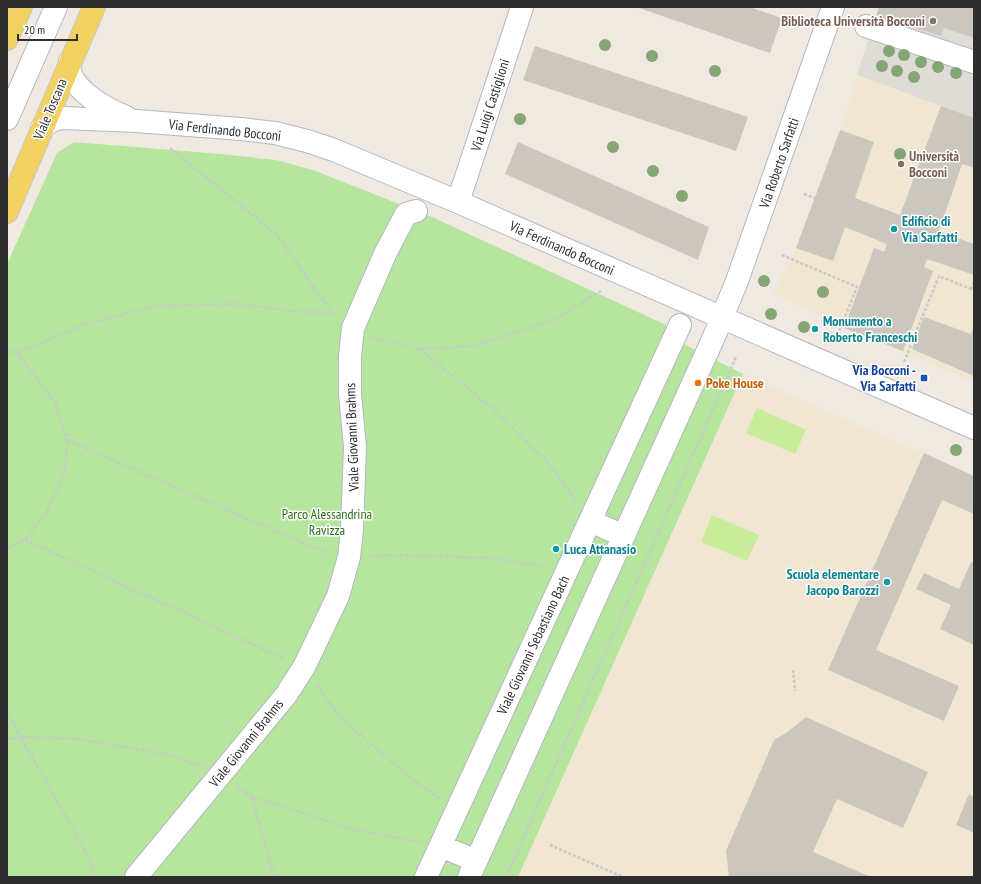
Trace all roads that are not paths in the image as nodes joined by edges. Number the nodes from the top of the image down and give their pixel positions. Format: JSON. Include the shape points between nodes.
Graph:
{"nodes":[{"id":1,"x":21,"y":7,"type":"edge"},
{"id":2,"x":56,"y":7,"type":"edge"},
{"id":3,"x":94,"y":7,"type":"edge"},
{"id":4,"x":522,"y":7,"type":"edge"},
{"id":5,"x":832,"y":8,"type":"edge"},
{"id":6,"x":866,"y":26,"type":"dead end"},
{"id":7,"x":7,"y":39,"type":"edge"},
{"id":8,"x":70,"y":62,"type":"junction"},
{"id":9,"x":974,"y":62,"type":"edge"},
{"id":10,"x":7,"y":119,"type":"edge"},
{"id":11,"x":136,"y":121,"type":"junction"},
{"id":12,"x":42,"y":128,"type":"junction"},
{"id":13,"x":458,"y":202,"type":"junction"},
{"id":14,"x":416,"y":211,"type":"dead end"},
{"id":15,"x":7,"y":212,"type":"edge"},
{"id":16,"x":722,"y":318,"type":"junction"},
{"id":17,"x":680,"y":325,"type":"dead end"},
{"id":18,"x":974,"y":428,"type":"edge"},
{"id":19,"x":590,"y":521,"type":"junction"},
{"id":20,"x":624,"y":536,"type":"junction"},
{"id":21,"x":441,"y":846,"type":"junction"},
{"id":22,"x":473,"y":869,"type":"edge"},
{"id":23,"x":136,"y":877,"type":"edge"},
{"id":24,"x":426,"y":877,"type":"edge"}],
"edges":[{"from":1,"to":7,"type":"main road"},
{"from":2,"to":10,"type":"street"},
{"from":3,"to":8,"type":"main road","name":"Viale Toscana"},
{"from":4,"to":13,"type":"street","name":"Via Luigi Castiglioni"},
{"from":5,"to":16,"type":"street","name":"Via Roberto Sarfatti"},
{"from":6,"to":9,"type":"street","via":[[907,33]]},
{"from":8,"to":11,"type":"street","name":"Via Ferdinando Bocconi","via":[[70,72],[74,80],[91,98],[115,113]]},
{"from":8,"to":12,"type":"main road","name":"Viale Toscana"},
{"from":11,"to":12,"type":"street","name":"Via Ferdinando Bocconi","via":[[63,118],[55,119]]},
{"from":11,"to":13,"type":"street","name":"Via Ferdinando Bocconi","via":[[241,129],[275,133],[307,141]]},
{"from":12,"to":15,"type":"main road","name":"Viale Toscana"},
{"from":13,"to":16,"type":"street","name":"Via Ferdinando Bocconi"},
{"from":14,"to":23,"type":"street","name":"Viale Giovanni Brahms","via":[[406,214],[386,252],[353,328],[350,356],[350,394],[355,447],[352,530],[349,557],[338,596],[304,667],[286,695]]},
{"from":16,"to":18,"type":"street","name":"Via Ferdinando Bocconi"},
{"from":16,"to":20,"type":"street"},
{"from":17,"to":19,"type":"street","name":"Viale Giovanni Sebastiano Bach"},
{"from":19,"to":20,"type":"street"},
{"from":19,"to":21,"type":"street","name":"Viale Giovanni Sebastiano Bach"},
{"from":20,"to":22,"type":"street"},
{"from":21,"to":22,"type":"street"},
{"from":21,"to":24,"type":"street","name":"Viale Giovanni Sebastiano Bach"}]}
